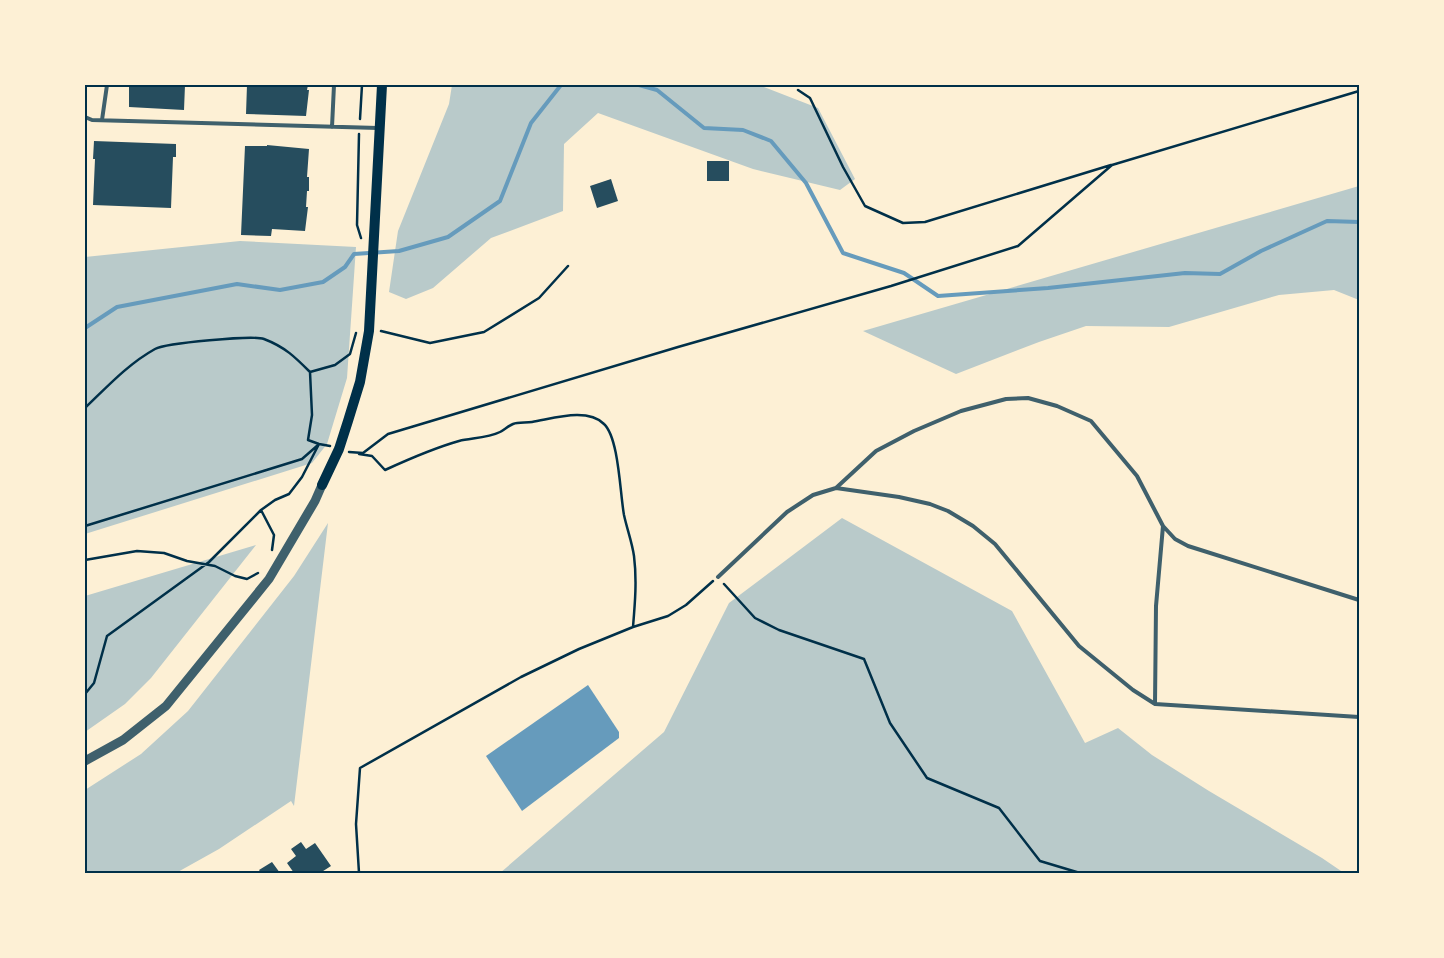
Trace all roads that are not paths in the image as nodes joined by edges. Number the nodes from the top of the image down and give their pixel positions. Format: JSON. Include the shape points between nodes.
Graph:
{"nodes":[{"id":1,"x":106,"y":85,"type":"edge"},
{"id":2,"x":334,"y":85,"type":"edge"},
{"id":3,"x":382,"y":85,"type":"edge"},
{"id":4,"x":85,"y":117,"type":"edge"},
{"id":5,"x":102,"y":120,"type":"junction"},
{"id":6,"x":332,"y":127,"type":"junction"},
{"id":7,"x":380,"y":128,"type":"junction"},
{"id":8,"x":322,"y":485,"type":"joint"},
{"id":9,"x":836,"y":488,"type":"junction"},
{"id":10,"x":1164,"y":526,"type":"junction"},
{"id":11,"x":718,"y":577,"type":"road end"},
{"id":12,"x":1359,"y":600,"type":"edge"},
{"id":13,"x":1155,"y":704,"type":"junction"},
{"id":14,"x":1359,"y":716,"type":"edge"},
{"id":15,"x":85,"y":761,"type":"edge"}],
"edges":[{"from":1,"to":5,"type":"lane"},
{"from":2,"to":6,"type":"lane"},
{"from":3,"to":7,"type":"main road"},
{"from":4,"to":5,"type":"lane"},
{"from":5,"to":6,"type":"lane"},
{"from":6,"to":7,"type":"lane"},
{"from":7,"to":8,"type":"main road","via":[[369,331],[360,382],[339,449]]},
{"from":8,"to":15,"type":"street","via":[[269,579],[166,706],[123,740]]},
{"from":9,"to":10,"type":"lane","via":[[876,451],[914,431],[961,411],[1006,399],[1028,398],[1057,406],[1091,422],[1137,476]]},
{"from":9,"to":11,"type":"lane","via":[[813,495],[786,512]]},
{"from":9,"to":13,"type":"lane","via":[[930,504],[973,526],[995,544],[1079,646],[1132,690]]},
{"from":10,"to":12,"type":"lane","via":[[1175,539],[1188,546]]},
{"from":10,"to":13,"type":"lane","via":[[1156,606]]},
{"from":13,"to":14,"type":"lane"}]}
